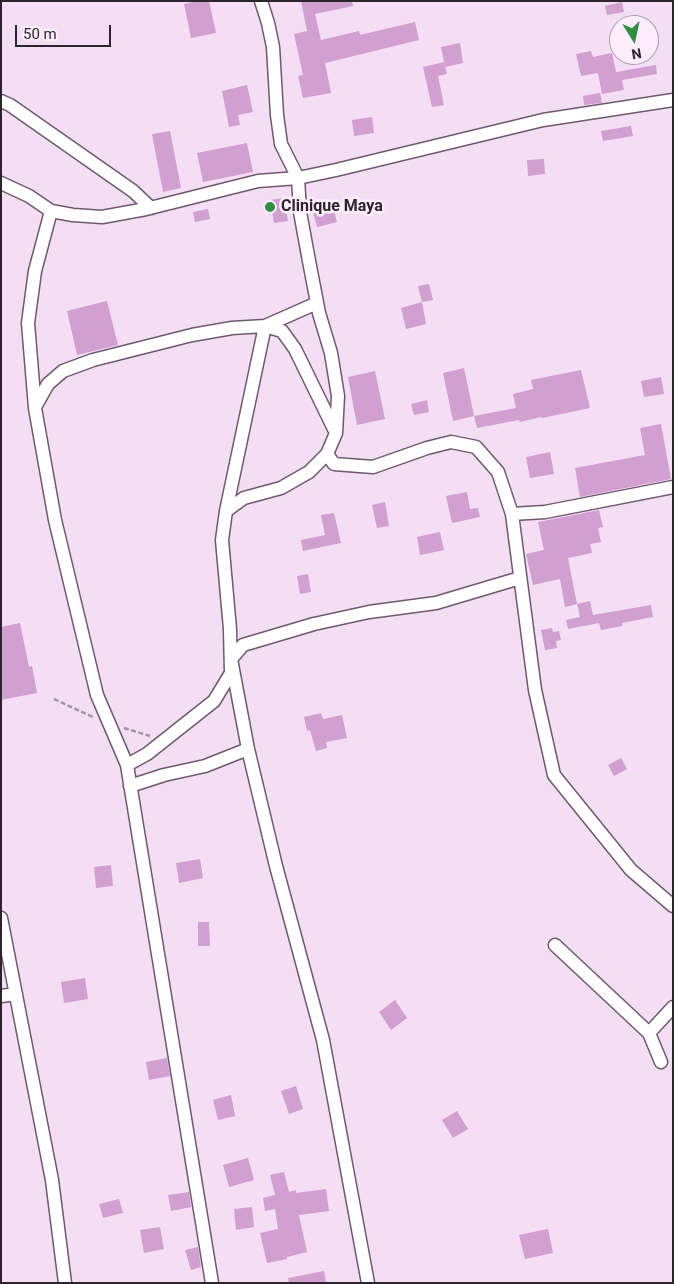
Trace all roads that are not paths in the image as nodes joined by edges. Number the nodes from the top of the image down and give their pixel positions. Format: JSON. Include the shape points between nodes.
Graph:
{"nodes":[{"id":1,"x":261,"y":1,"type":"edge"},
{"id":2,"x":673,"y":100,"type":"edge"},
{"id":3,"x":1,"y":102,"type":"edge"},
{"id":4,"x":298,"y":178,"type":"junction"},
{"id":5,"x":1,"y":183,"type":"edge"},
{"id":6,"x":151,"y":208,"type":"junction"},
{"id":7,"x":51,"y":211,"type":"junction"},
{"id":8,"x":317,"y":303,"type":"junction"},
{"id":9,"x":265,"y":326,"type":"junction"},
{"id":10,"x":35,"y":408,"type":"junction"},
{"id":11,"x":336,"y":433,"type":"junction"},
{"id":12,"x":327,"y":454,"type":"junction"},
{"id":13,"x":673,"y":488,"type":"edge"},
{"id":14,"x":226,"y":511,"type":"junction"},
{"id":15,"x":512,"y":514,"type":"junction"},
{"id":16,"x":520,"y":578,"type":"junction"},
{"id":17,"x":231,"y":659,"type":"junction"},
{"id":18,"x":248,"y":749,"type":"junction"},
{"id":19,"x":127,"y":765,"type":"junction"},
{"id":20,"x":130,"y":786,"type":"junction"},
{"id":21,"x":673,"y":906,"type":"edge"},
{"id":22,"x":1,"y":918,"type":"edge"},
{"id":23,"x":555,"y":945,"type":"dead end"},
{"id":24,"x":16,"y":994,"type":"junction"},
{"id":25,"x":1,"y":996,"type":"edge"},
{"id":26,"x":673,"y":1006,"type":"edge"},
{"id":27,"x":649,"y":1033,"type":"junction"},
{"id":28,"x":661,"y":1062,"type":"dead end"},
{"id":29,"x":65,"y":1283,"type":"edge"},
{"id":30,"x":212,"y":1283,"type":"edge"},
{"id":31,"x":368,"y":1283,"type":"edge"}],
"edges":[{"from":1,"to":4,"type":"street","via":[[274,47],[281,144]]},
{"from":2,"to":4,"type":"street","via":[[534,122]]},
{"from":3,"to":6,"type":"street","via":[[133,190]]},
{"from":4,"to":6,"type":"street","via":[[258,181]]},
{"from":4,"to":8,"type":"street","via":[[300,212]]},
{"from":5,"to":7,"type":"street"},
{"from":6,"to":7,"type":"street","via":[[102,217]]},
{"from":7,"to":10,"type":"street","via":[[35,271],[28,323]]},
{"from":8,"to":9,"type":"street"},
{"from":8,"to":11,"type":"street","via":[[331,353],[338,396]]},
{"from":9,"to":10,"type":"street","via":[[192,335],[63,370],[48,384]]},
{"from":9,"to":11,"type":"street","via":[[282,331],[295,349]]},
{"from":9,"to":14,"type":"street"},
{"from":10,"to":19,"type":"street","via":[[55,520],[97,694]]},
{"from":11,"to":12,"type":"street"},
{"from":12,"to":14,"type":"street","via":[[309,472],[281,488],[244,498]]},
{"from":12,"to":15,"type":"street","via":[[334,464],[373,467],[451,442],[476,447],[498,472]]},
{"from":13,"to":15,"type":"street","via":[[545,512]]},
{"from":14,"to":17,"type":"street","via":[[222,540]]},
{"from":15,"to":16,"type":"street"},
{"from":16,"to":17,"type":"street","via":[[436,603],[368,612],[314,624],[243,644]]},
{"from":16,"to":21,"type":"street","via":[[535,690],[554,775],[630,870]]},
{"from":17,"to":18,"type":"street"},
{"from":17,"to":19,"type":"street","via":[[231,673],[214,702],[147,754]]},
{"from":18,"to":20,"type":"street","via":[[205,766]]},
{"from":18,"to":31,"type":"street","via":[[323,1040]]},
{"from":19,"to":20,"type":"street"},
{"from":20,"to":30,"type":"street"},
{"from":22,"to":24,"type":"street"},
{"from":23,"to":27,"type":"street"},
{"from":24,"to":25,"type":"street"},
{"from":24,"to":29,"type":"street","via":[[52,1180]]},
{"from":26,"to":27,"type":"street"},
{"from":27,"to":28,"type":"street"}]}
